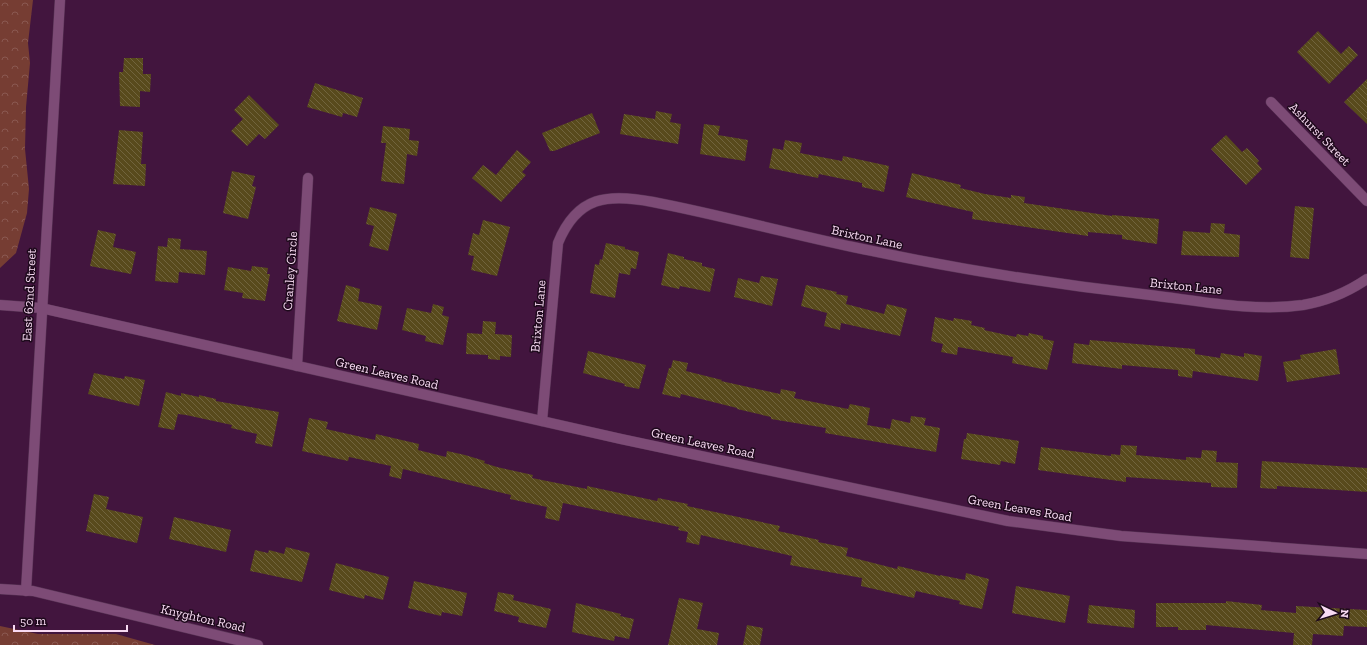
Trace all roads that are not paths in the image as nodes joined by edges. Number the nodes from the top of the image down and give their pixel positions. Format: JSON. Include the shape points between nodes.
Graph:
{"nodes":[{"id":1,"x":60,"y":0,"type":"edge"},
{"id":2,"x":1271,"y":102,"type":"dead end"},
{"id":3,"x":308,"y":178,"type":"dead end"},
{"id":4,"x":1367,"y":201,"type":"edge"},
{"id":5,"x":1367,"y":278,"type":"edge"},
{"id":6,"x":0,"y":305,"type":"edge"},
{"id":7,"x":41,"y":308,"type":"junction"},
{"id":8,"x":297,"y":366,"type":"junction"},
{"id":9,"x":542,"y":421,"type":"junction"},
{"id":10,"x":1367,"y":554,"type":"edge"},
{"id":11,"x":0,"y":589,"type":"edge"},
{"id":12,"x":26,"y":591,"type":"junction"},
{"id":13,"x":258,"y":645,"type":"edge"}],
"edges":[{"from":1,"to":7,"type":"street","name":"East 62nd Street"},
{"from":2,"to":4,"type":"street","name":"Ashurst Street"},
{"from":3,"to":8,"type":"street","name":"Cranley Circle"},
{"from":5,"to":9,"type":"street","name":"Brixton Lane","via":[[1348,290],[1324,300],[1303,305],[1253,306],[1095,289],[1013,277],[865,250],[653,202],[609,197],[577,213],[563,230],[558,243]]},
{"from":6,"to":7,"type":"street","name":"Green Leaves Road"},
{"from":7,"to":8,"type":"street","name":"Green Leaves Road"},
{"from":7,"to":12,"type":"street","name":"East 62nd Street"},
{"from":8,"to":9,"type":"street","name":"Green Leaves Road"},
{"from":9,"to":10,"type":"street","name":"Green Leaves Road","via":[[952,510],[1029,524],[1142,538]]},
{"from":11,"to":12,"type":"street","name":"Knyghton Road"},
{"from":12,"to":13,"type":"street","name":"Knyghton Road"}]}
